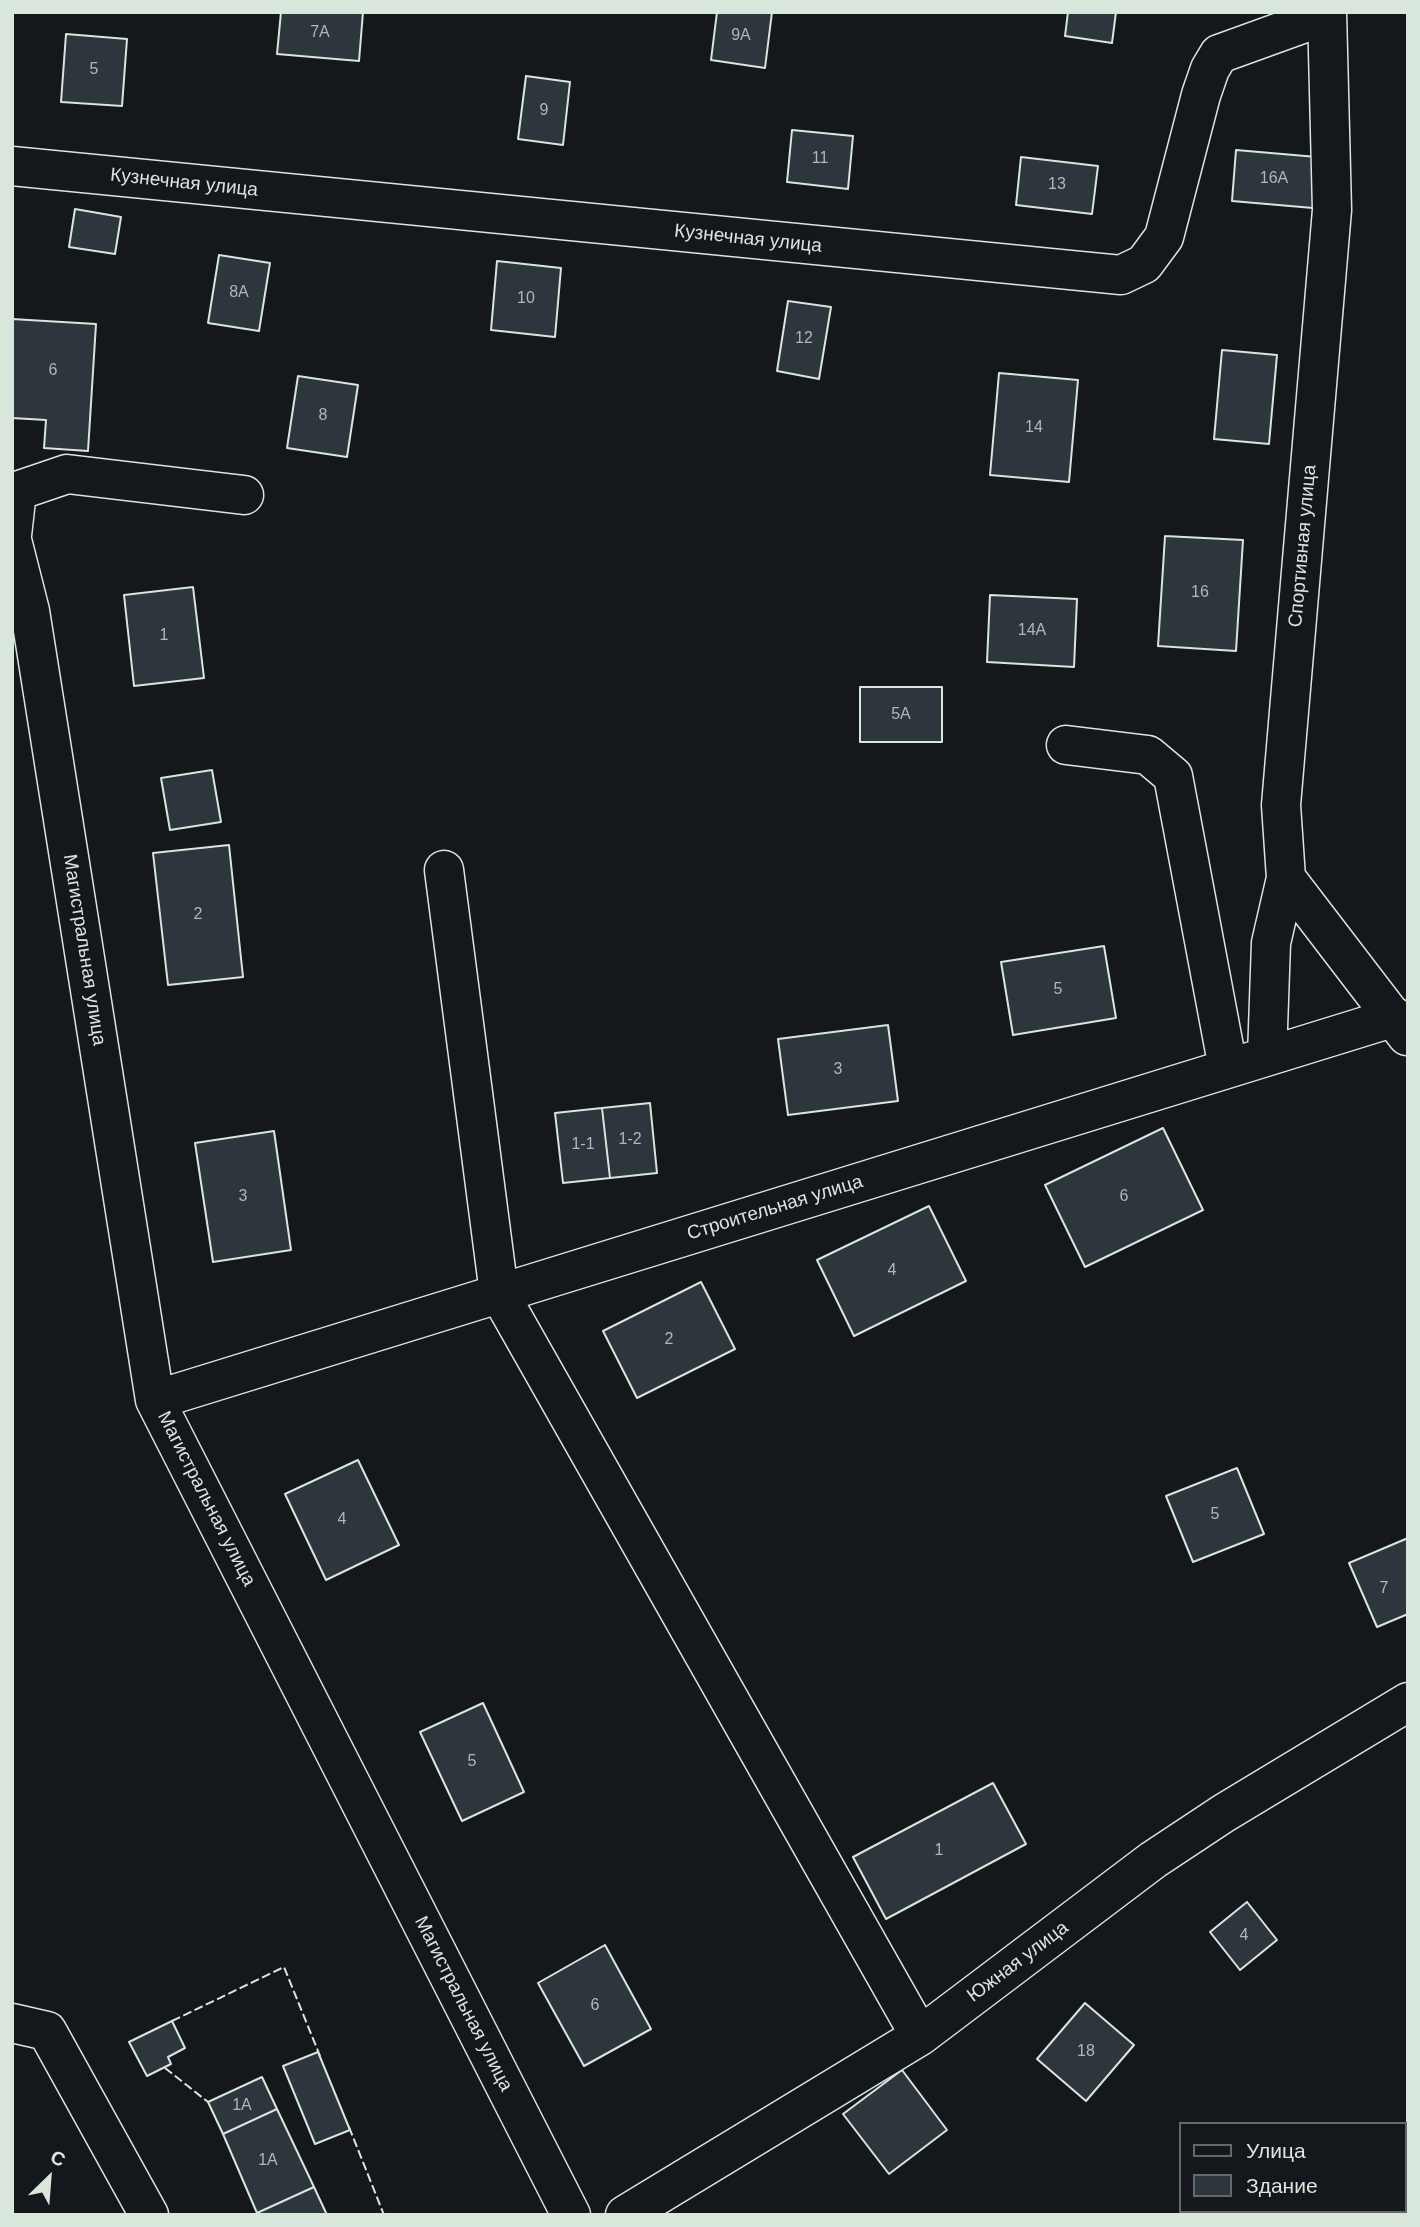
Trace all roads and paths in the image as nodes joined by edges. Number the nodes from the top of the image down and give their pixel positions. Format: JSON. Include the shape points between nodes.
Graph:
{"nodes":[{"id":1,"x":1327,"y":14,"type":"edge"},
{"id":2,"x":12,"y":166,"type":"edge"},
{"id":3,"x":244,"y":495,"type":"dead end"},
{"id":4,"x":12,"y":538,"type":"edge"},
{"id":5,"x":21,"y":606,"type":"edge"},
{"id":6,"x":1066,"y":745,"type":"dead end"},
{"id":7,"x":444,"y":870,"type":"dead end"},
{"id":8,"x":1286,"y":878,"type":"junction"},
{"id":9,"x":1401,"y":1027,"type":"edge"},
{"id":10,"x":1266,"y":1056,"type":"junction"},
{"id":11,"x":1228,"y":1068,"type":"junction"},
{"id":12,"x":499,"y":1293,"type":"junction"},
{"id":13,"x":155,"y":1400,"type":"junction"},
{"id":14,"x":1408,"y":1702,"type":"edge"},
{"id":15,"x":12,"y":2023,"type":"edge"},
{"id":16,"x":920,"y":2036,"type":"junction"},
{"id":17,"x":149,"y":2215,"type":"edge"},
{"id":18,"x":571,"y":2215,"type":"edge"},
{"id":19,"x":625,"y":2215,"type":"edge"}],
"edges":[{"from":1,"to":2,"type":"street","name":"Кузнечная улица","via":[[1219,54],[1200,95],[1164,237],[1144,264],[1121,275]]},
{"from":1,"to":8,"type":"street","name":"Спортивная улица","via":[[1332,210],[1281,806]]},
{"from":3,"to":4,"type":"street","via":[[67,474],[17,491]]},
{"from":4,"to":5,"type":"street","name":"Магистральная улица"},
{"from":5,"to":13,"type":"street","name":"Магистральная улица"},
{"from":6,"to":11,"type":"street","via":[[1149,755],[1173,776]]},
{"from":7,"to":12,"type":"street"},
{"from":8,"to":9,"type":"street"},
{"from":8,"to":10,"type":"street","name":"Спортивная улица","via":[[1270,943]]},
{"from":9,"to":10,"type":"street","name":"Строительная улица"},
{"from":10,"to":11,"type":"street","name":"Строительная улица"},
{"from":11,"to":12,"type":"street","name":"Строительная улица"},
{"from":12,"to":13,"type":"street","name":"Строительная улица"},
{"from":12,"to":16,"type":"street"},
{"from":13,"to":18,"type":"street","name":"Магистральная улица"},
{"from":14,"to":16,"type":"street","name":"Южная улица","via":[[1153,1860]]},
{"from":15,"to":17,"type":"street","via":[[47,2031]]},
{"from":16,"to":19,"type":"street","name":"Южная улица"}]}
